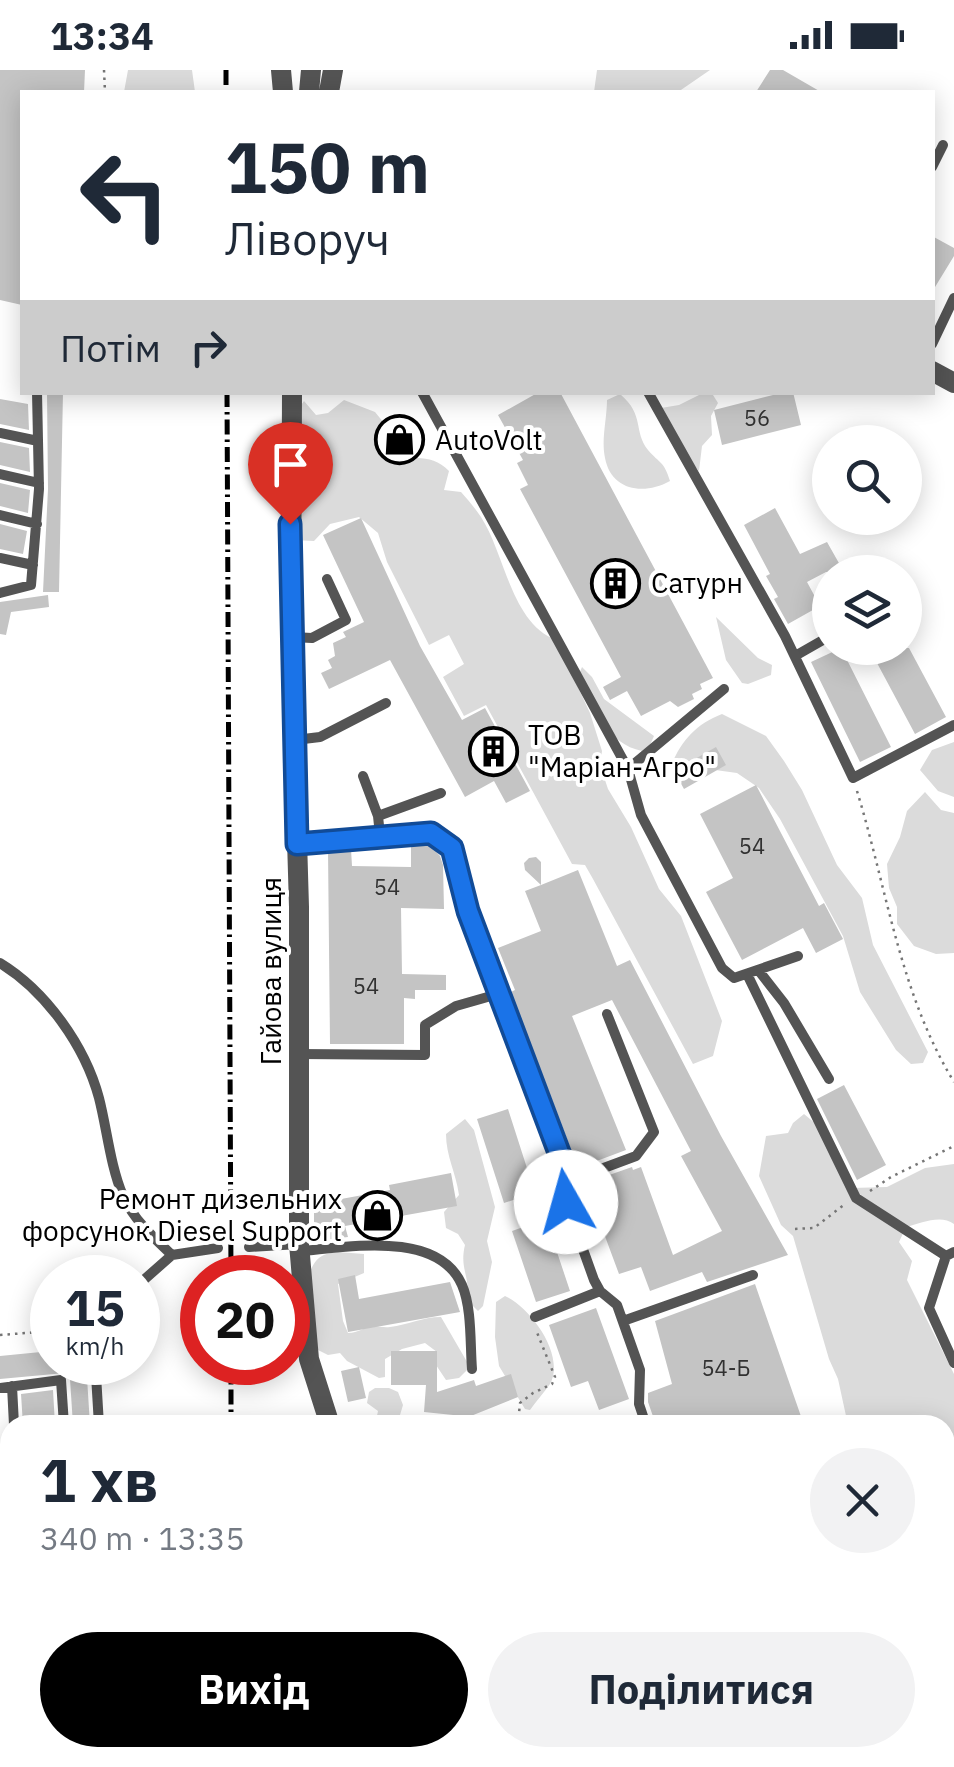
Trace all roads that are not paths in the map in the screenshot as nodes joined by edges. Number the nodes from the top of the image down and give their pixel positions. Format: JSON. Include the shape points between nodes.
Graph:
{"nodes":[{"id":1,"x":943,"y":145,"type":"dead end"},
{"id":2,"x":935,"y":160,"type":"edge"},
{"id":3,"x":954,"y":298,"type":"edge"},
{"id":4,"x":935,"y":338,"type":"edge"},
{"id":5,"x":37,"y":395,"type":"edge"},
{"id":6,"x":292,"y":395,"type":"edge"},
{"id":7,"x":424,"y":395,"type":"edge"},
{"id":8,"x":650,"y":395,"type":"edge"},
{"id":9,"x":0,"y":433,"type":"edge"},
{"id":10,"x":38,"y":441,"type":"junction"},
{"id":11,"x":0,"y":474,"type":"edge"},
{"id":12,"x":38,"y":483,"type":"junction"},
{"id":13,"x":0,"y":515,"type":"edge"},
{"id":14,"x":37,"y":524,"type":"junction"},
{"id":15,"x":0,"y":558,"type":"edge"},
{"id":16,"x":33,"y":565,"type":"junction"},
{"id":17,"x":327,"y":579,"type":"dead end"},
{"id":18,"x":0,"y":593,"type":"edge"},
{"id":19,"x":291,"y":637,"type":"junction"},
{"id":20,"x":812,"y":646,"type":"edge"},
{"id":21,"x":795,"y":656,"type":"junction"},
{"id":22,"x":724,"y":689,"type":"dead end"},
{"id":23,"x":386,"y":703,"type":"dead end"},
{"id":24,"x":954,"y":725,"type":"edge"},
{"id":25,"x":294,"y":740,"type":"junction"},
{"id":26,"x":628,"y":769,"type":"junction"},
{"id":27,"x":362,"y":776,"type":"dead end"},
{"id":28,"x":441,"y":793,"type":"dead end"},
{"id":29,"x":378,"y":816,"type":"junction"},
{"id":30,"x":380,"y":835,"type":"junction"},
{"id":31,"x":297,"y":844,"type":"junction"},
{"id":32,"x":798,"y":956,"type":"dead end"},
{"id":33,"x":0,"y":963,"type":"edge"},
{"id":34,"x":753,"y":973,"type":"junction"},
{"id":35,"x":498,"y":994,"type":"junction"},
{"id":36,"x":608,"y":1014,"type":"dead end"},
{"id":37,"x":299,"y":1054,"type":"junction"},
{"id":38,"x":829,"y":1079,"type":"dead end"},
{"id":39,"x":566,"y":1182,"type":"junction"},
{"id":40,"x":249,"y":1247,"type":"dead end"},
{"id":41,"x":218,"y":1248,"type":"dead end"},
{"id":42,"x":299,"y":1248,"type":"junction"},
{"id":43,"x":950,"y":1254,"type":"edge"},
{"id":44,"x":172,"y":1255,"type":"junction"},
{"id":45,"x":160,"y":1266,"type":"edge"},
{"id":46,"x":754,"y":1275,"type":"dead end"},
{"id":47,"x":600,"y":1291,"type":"junction"},
{"id":48,"x":535,"y":1317,"type":"road end"},
{"id":49,"x":623,"y":1321,"type":"junction"},
{"id":50,"x":954,"y":1363,"type":"edge"},
{"id":51,"x":472,"y":1369,"type":"dead end"},
{"id":52,"x":97,"y":1385,"type":"edge"},
{"id":53,"x":6,"y":1387,"type":"edge"},
{"id":54,"x":12,"y":1415,"type":"edge"},
{"id":55,"x":63,"y":1415,"type":"edge"},
{"id":56,"x":99,"y":1415,"type":"edge"},
{"id":57,"x":327,"y":1415,"type":"edge"},
{"id":58,"x":642,"y":1415,"type":"edge"}],
"edges":[{"from":1,"to":2,"type":"lane"},
{"from":3,"to":4,"type":"lane"},
{"from":5,"to":10,"type":"lane"},
{"from":6,"to":19,"type":"street","name":"Гайова вулиця"},
{"from":7,"to":26,"type":"lane"},
{"from":8,"to":21,"type":"lane"},
{"from":9,"to":10,"type":"lane"},
{"from":10,"to":12,"type":"lane"},
{"from":11,"to":12,"type":"lane"},
{"from":12,"to":14,"type":"lane"},
{"from":13,"to":14,"type":"lane"},
{"from":14,"to":16,"type":"lane"},
{"from":15,"to":16,"type":"lane"},
{"from":16,"to":18,"type":"lane","via":[[31,584]]},
{"from":17,"to":19,"type":"lane","via":[[346,620],[312,638]]},
{"from":19,"to":25,"type":"street","name":"Гайова вулиця"},
{"from":20,"to":21,"type":"lane"},
{"from":21,"to":24,"type":"lane","via":[[853,778]]},
{"from":22,"to":26,"type":"lane"},
{"from":23,"to":25,"type":"lane","via":[[320,736]]},
{"from":25,"to":31,"type":"street","name":"Гайова вулиця"},
{"from":26,"to":34,"type":"lane","via":[[641,815],[712,952],[734,978]]},
{"from":27,"to":29,"type":"lane"},
{"from":28,"to":29,"type":"lane"},
{"from":29,"to":30,"type":"lane"},
{"from":30,"to":31,"type":"lane"},
{"from":30,"to":35,"type":"lane","via":[[431,833],[452,848]]},
{"from":31,"to":37,"type":"street","name":"Гайова вулиця"},
{"from":32,"to":34,"type":"lane"},
{"from":33,"to":44,"type":"lane","via":[[51,1009],[88,1061],[123,1196],[142,1227]]},
{"from":34,"to":38,"type":"lane","via":[[784,1002]]},
{"from":34,"to":43,"type":"lane","via":[[856,1198]]},
{"from":35,"to":37,"type":"lane","via":[[456,1006],[425,1026],[425,1055]]},
{"from":35,"to":39,"type":"lane"},
{"from":36,"to":39,"type":"lane","via":[[654,1132],[636,1156]]},
{"from":37,"to":42,"type":"street","name":"Гайова вулиця"},
{"from":39,"to":47,"type":"lane","via":[[566,1202]]},
{"from":40,"to":42,"type":"lane"},
{"from":41,"to":44,"type":"lane"},
{"from":42,"to":51,"type":"lane","via":[[426,1249],[449,1263],[464,1287]]},
{"from":42,"to":57,"type":"street","name":"Гайова вулиця","via":[[309,1359]]},
{"from":43,"to":50,"type":"lane","via":[[929,1308]]},
{"from":44,"to":45,"type":"lane"},
{"from":46,"to":49,"type":"lane"},
{"from":47,"to":48,"type":"lane"},
{"from":47,"to":49,"type":"lane"},
{"from":49,"to":58,"type":"lane","via":[[640,1370]]},
{"from":52,"to":56,"type":"lane"},
{"from":53,"to":54,"type":"lane"},
{"from":53,"to":55,"type":"lane","via":[[60,1380]]}]}
